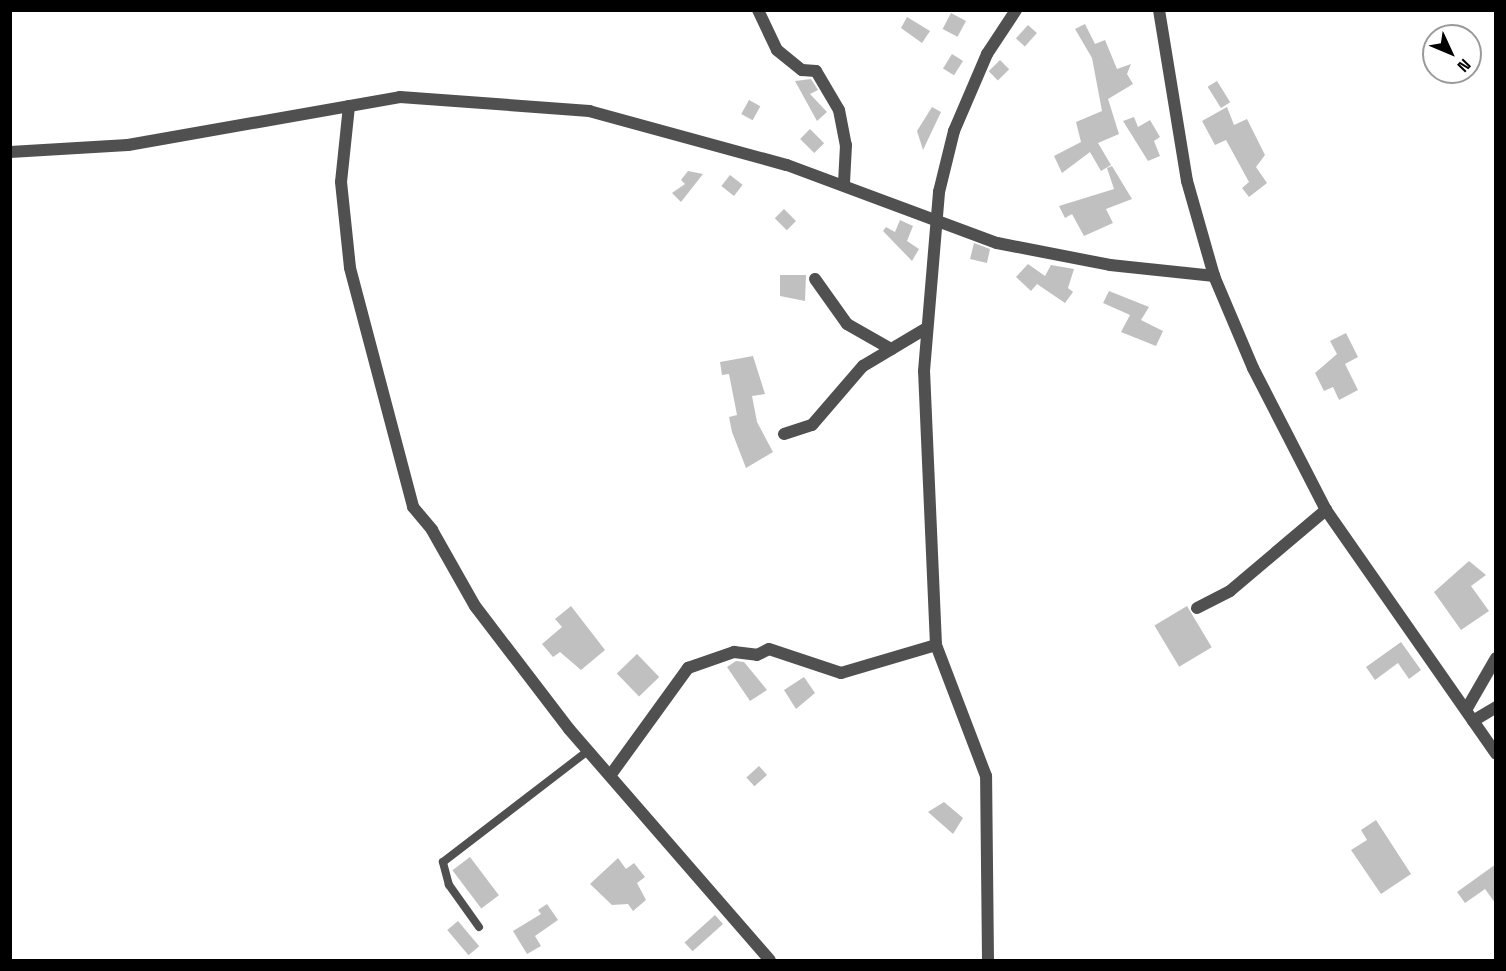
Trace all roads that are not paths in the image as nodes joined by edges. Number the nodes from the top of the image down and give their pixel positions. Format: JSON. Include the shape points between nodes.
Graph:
{"nodes":[{"id":1,"x":759,"y":10,"type":"edge"},
{"id":2,"x":1016,"y":10,"type":"edge"},
{"id":3,"x":1159,"y":10,"type":"edge"},
{"id":4,"x":349,"y":106,"type":"junction"},
{"id":5,"x":10,"y":152,"type":"edge"},
{"id":6,"x":844,"y":184,"type":"junction"},
{"id":7,"x":936,"y":221,"type":"junction"},
{"id":8,"x":1214,"y":276,"type":"junction"},
{"id":9,"x":815,"y":279,"type":"dead end"},
{"id":10,"x":925,"y":330,"type":"junction"},
{"id":11,"x":891,"y":349,"type":"junction"},
{"id":12,"x":784,"y":434,"type":"dead end"},
{"id":13,"x":1326,"y":510,"type":"junction"},
{"id":14,"x":1197,"y":608,"type":"dead end"},
{"id":15,"x":936,"y":645,"type":"junction"},
{"id":16,"x":1496,"y":658,"type":"edge"},
{"id":17,"x":1496,"y":707,"type":"edge"},
{"id":18,"x":1466,"y":710,"type":"junction"},
{"id":19,"x":1473,"y":721,"type":"junction"},
{"id":20,"x":589,"y":750,"type":"junction"},
{"id":21,"x":1496,"y":754,"type":"edge"},
{"id":22,"x":612,"y":774,"type":"junction"},
{"id":23,"x":479,"y":927,"type":"dead end"},
{"id":24,"x":770,"y":960,"type":"edge"},
{"id":25,"x":988,"y":960,"type":"edge"}],
"edges":[{"from":1,"to":6,"type":"street","via":[[777,50],[802,70],[816,71],[839,110],[846,145]]},
{"from":2,"to":7,"type":"street","via":[[987,54],[954,131]]},
{"from":3,"to":8,"type":"street","via":[[1187,181]]},
{"from":4,"to":5,"type":"street","via":[[128,145]]},
{"from":4,"to":6,"type":"street","via":[[441,96],[589,111]]},
{"from":4,"to":20,"type":"street","via":[[341,182],[350,268],[403,481],[475,606]]},
{"from":6,"to":7,"type":"street"},
{"from":7,"to":8,"type":"street","via":[[997,243],[1110,265]]},
{"from":7,"to":10,"type":"street"},
{"from":8,"to":13,"type":"street","via":[[1253,368]]},
{"from":9,"to":11,"type":"street","via":[[847,324]]},
{"from":10,"to":11,"type":"street"},
{"from":10,"to":15,"type":"street"},
{"from":11,"to":12,"type":"street","via":[[863,366],[812,424]]},
{"from":13,"to":14,"type":"street","via":[[1230,591]]},
{"from":13,"to":18,"type":"street"},
{"from":15,"to":22,"type":"street","via":[[842,674],[769,649],[757,656],[734,652],[688,668]]},
{"from":15,"to":25,"type":"street","via":[[986,776]]},
{"from":16,"to":18,"type":"street"},
{"from":17,"to":19,"type":"street"},
{"from":18,"to":19,"type":"street"},
{"from":19,"to":21,"type":"street"},
{"from":20,"to":22,"type":"street"},
{"from":20,"to":23,"type":"lane","via":[[443,862],[448,885]]},
{"from":22,"to":24,"type":"street","via":[[675,855]]}]}
